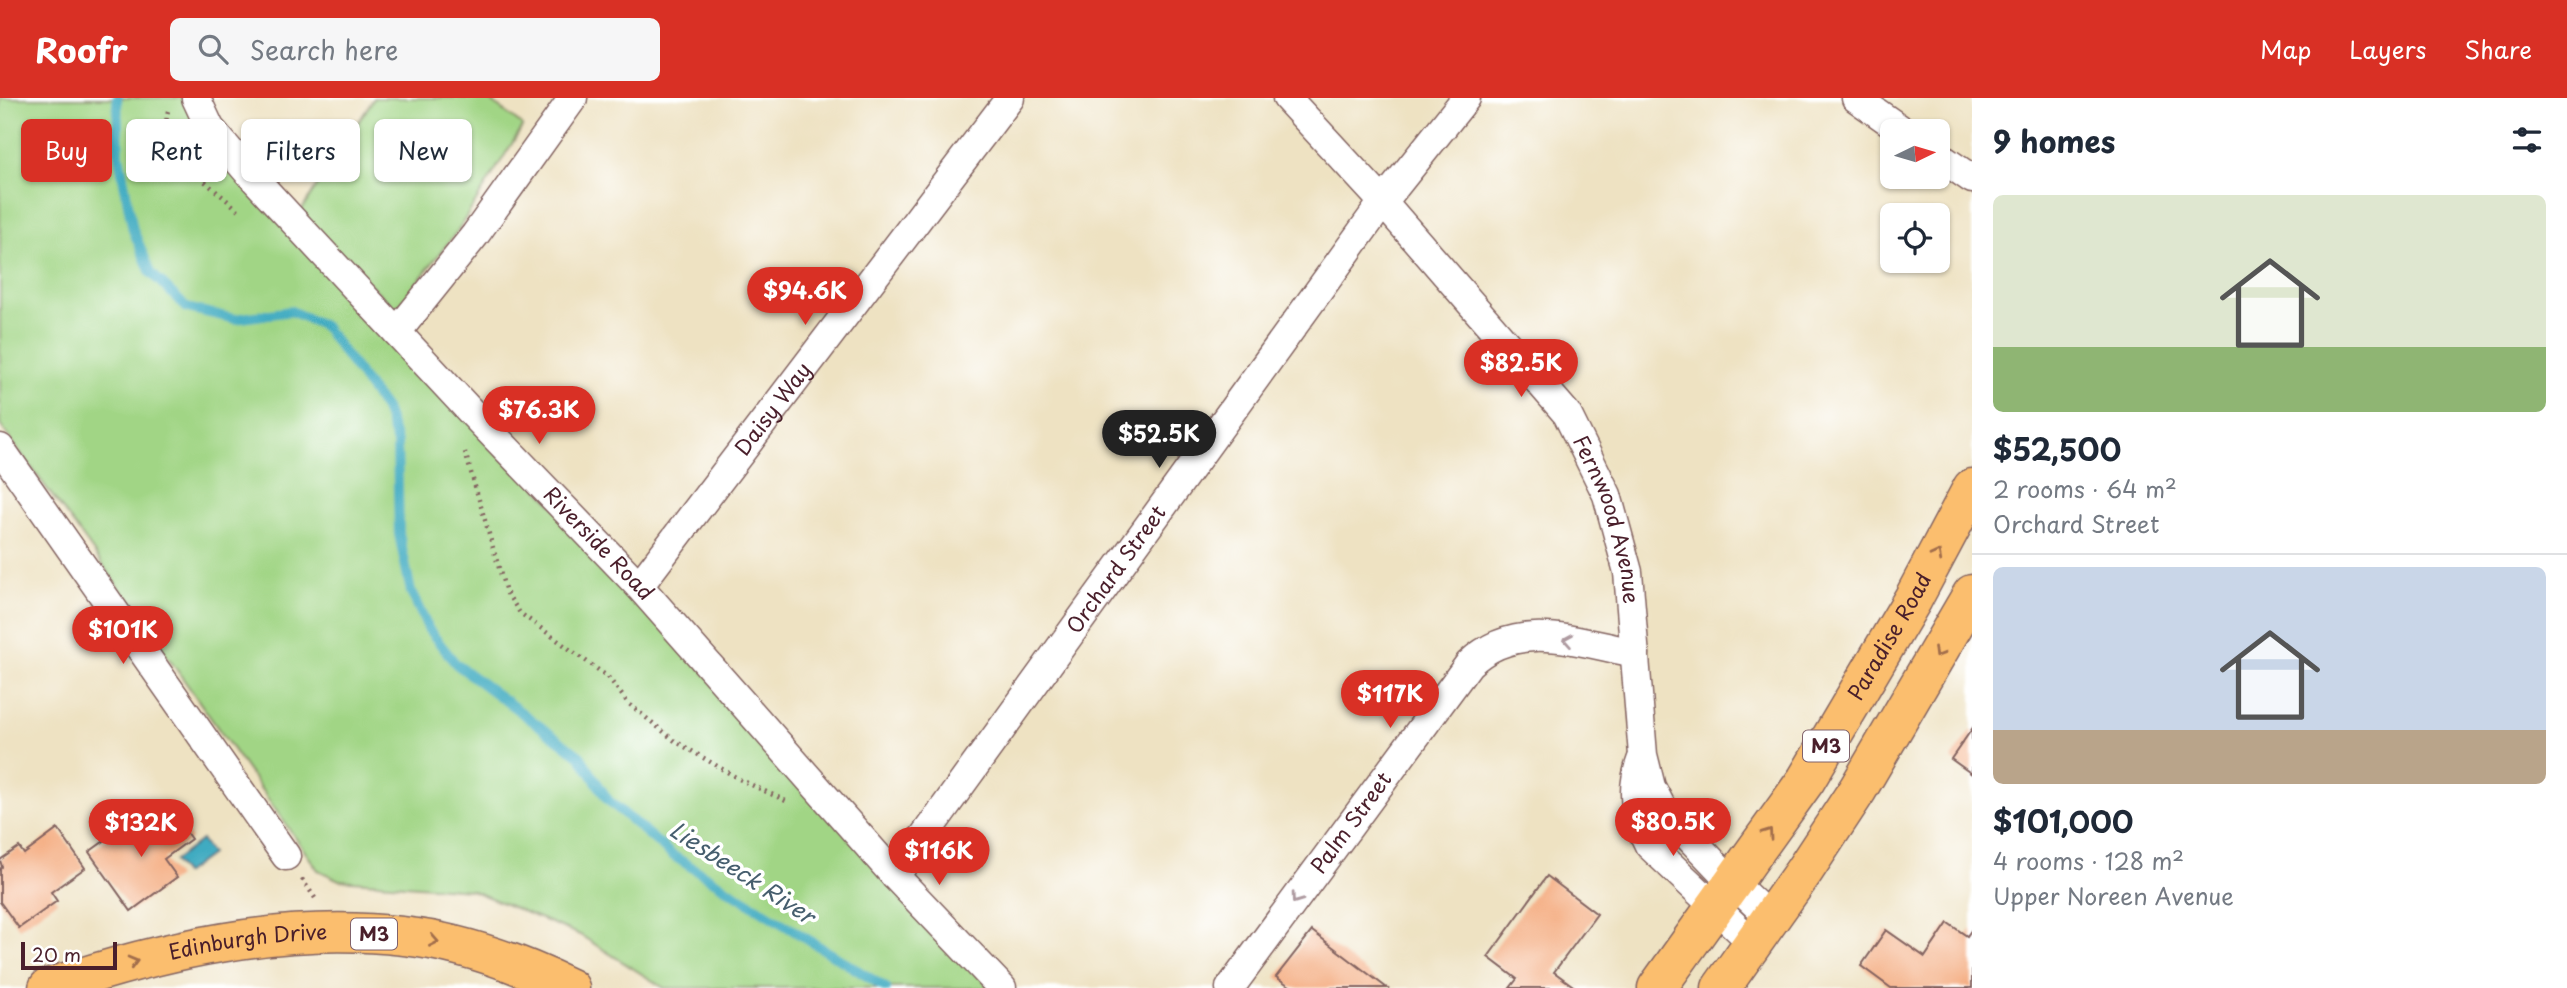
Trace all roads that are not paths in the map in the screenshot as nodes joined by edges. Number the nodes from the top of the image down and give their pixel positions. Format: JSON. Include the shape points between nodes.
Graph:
{"nodes":[{"id":1,"x":196,"y":98,"type":"edge"},
{"id":2,"x":573,"y":98,"type":"edge"},
{"id":3,"x":1010,"y":98,"type":"edge"},
{"id":4,"x":1287,"y":98,"type":"edge"},
{"id":5,"x":1466,"y":98,"type":"edge"},
{"id":6,"x":1856,"y":98,"type":"edge"},
{"id":7,"x":1886,"y":119,"type":"edge"},
{"id":8,"x":1950,"y":164,"type":"edge"},
{"id":9,"x":1972,"y":179,"type":"edge"},
{"id":10,"x":1383,"y":202,"type":"junction"},
{"id":11,"x":397,"y":332,"type":"junction"},
{"id":12,"x":0,"y":448,"type":"edge"},
{"id":13,"x":1972,"y":488,"type":"edge"},
{"id":14,"x":639,"y":586,"type":"junction"},
{"id":15,"x":1968,"y":609,"type":"edge"},
{"id":16,"x":1635,"y":653,"type":"junction"},
{"id":17,"x":286,"y":856,"type":"dead end"},
{"id":18,"x":895,"y":876,"type":"junction"},
{"id":19,"x":1723,"y":896,"type":"junction"},
{"id":20,"x":1762,"y":931,"type":"junction"},
{"id":21,"x":48,"y":988,"type":"edge"},
{"id":22,"x":570,"y":988,"type":"edge"},
{"id":23,"x":1002,"y":988,"type":"edge"},
{"id":24,"x":1230,"y":988,"type":"edge"},
{"id":25,"x":1657,"y":988,"type":"edge"},
{"id":26,"x":1721,"y":988,"type":"edge"}],
"edges":[{"from":1,"to":11,"type":"street","name":"Riverside Road","via":[[215,134]]},
{"from":2,"to":11,"type":"street","via":[[475,236]]},
{"from":3,"to":14,"type":"street","name":"Daisy Way"},
{"from":4,"to":10,"type":"street","name":"Fernwood Avenue"},
{"from":5,"to":10,"type":"street","name":"Orchard Street"},
{"from":6,"to":7,"type":"street"},
{"from":8,"to":9,"type":"street"},
{"from":10,"to":16,"type":"street","name":"Fernwood Avenue","via":[[1567,414],[1606,495],[1628,572]]},
{"from":10,"to":18,"type":"street","name":"Orchard Street"},
{"from":11,"to":14,"type":"street","name":"Riverside Road"},
{"from":12,"to":17,"type":"street"},
{"from":19,"to":13,"type":"highway","name":"Paradise Road","number":"M3","one_way":true,"via":[[1806,780],[1913,599]]},
{"from":14,"to":18,"type":"street","name":"Riverside Road"},
{"from":15,"to":20,"type":"highway","number":"M3","one_way":true,"via":[[1858,789]]},
{"from":16,"to":19,"type":"street","name":"Fernwood Avenue","via":[[1643,755],[1634,793],[1642,833],[1649,845]]},
{"from":16,"to":24,"type":"street","name":"Palm Street","one_way":true,"via":[[1538,635],[1518,637],[1479,654]]},
{"from":18,"to":23,"type":"street","name":"Riverside Road"},
{"from":19,"to":20,"type":"street","name":"Fernwood Avenue"},
{"from":19,"to":25,"type":"highway","name":"Paradise Road","number":"M3"},
{"from":20,"to":26,"type":"highway","number":"M3"},
{"from":21,"to":22,"type":"highway","name":"Edinburgh Drive","number":"M3","one_way":true,"via":[[171,951],[266,937],[351,933],[404,936],[461,947]]}]}
